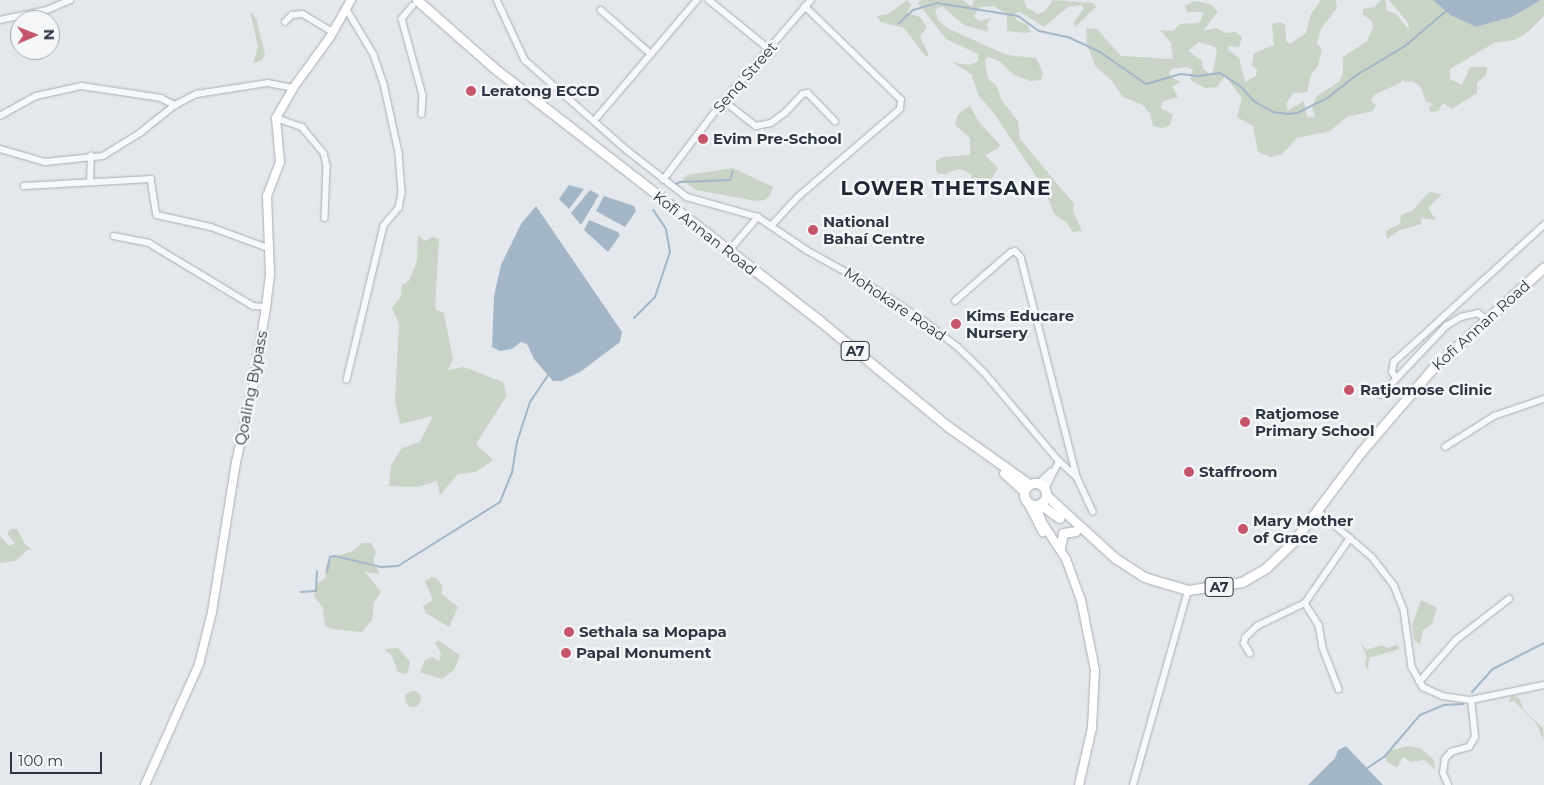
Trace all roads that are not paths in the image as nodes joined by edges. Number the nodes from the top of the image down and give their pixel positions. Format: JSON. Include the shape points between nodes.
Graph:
{"nodes":[{"id":1,"x":70,"y":0,"type":"edge"},
{"id":2,"x":351,"y":0,"type":"edge"},
{"id":3,"x":497,"y":0,"type":"edge"},
{"id":4,"x":697,"y":0,"type":"edge"},
{"id":5,"x":709,"y":0,"type":"edge"},
{"id":6,"x":811,"y":0,"type":"edge"},
{"id":7,"x":415,"y":3,"type":"edge"},
{"id":8,"x":805,"y":7,"type":"junction"},
{"id":9,"x":346,"y":8,"type":"junction"},
{"id":10,"x":601,"y":10,"type":"dead end"},
{"id":11,"x":0,"y":20,"type":"edge"},
{"id":12,"x":285,"y":22,"type":"dead end"},
{"id":13,"x":333,"y":32,"type":"junction"},
{"id":14,"x":770,"y":49,"type":"junction"},
{"id":15,"x":651,"y":54,"type":"junction"},
{"id":16,"x":293,"y":88,"type":"junction"},
{"id":17,"x":724,"y":101,"type":"junction"},
{"id":18,"x":175,"y":106,"type":"junction"},
{"id":19,"x":422,"y":114,"type":"dead end"},
{"id":20,"x":0,"y":116,"type":"edge"},
{"id":21,"x":276,"y":118,"type":"junction"},
{"id":22,"x":594,"y":121,"type":"junction"},
{"id":23,"x":835,"y":121,"type":"dead end"},
{"id":24,"x":0,"y":149,"type":"edge"},
{"id":25,"x":90,"y":156,"type":"junction"},
{"id":26,"x":663,"y":180,"type":"junction"},
{"id":27,"x":90,"y":182,"type":"junction"},
{"id":28,"x":24,"y":186,"type":"dead end"},
{"id":29,"x":758,"y":217,"type":"junction"},
{"id":30,"x":325,"y":218,"type":"dead end"},
{"id":31,"x":1544,"y":225,"type":"edge"},
{"id":32,"x":771,"y":226,"type":"junction"},
{"id":33,"x":114,"y":236,"type":"dead end"},
{"id":34,"x":268,"y":248,"type":"junction"},
{"id":35,"x":728,"y":252,"type":"junction"},
{"id":36,"x":1544,"y":267,"type":"edge"},
{"id":37,"x":955,"y":301,"type":"dead end"},
{"id":38,"x":266,"y":307,"type":"junction"},
{"id":39,"x":1486,"y":319,"type":"junction"},
{"id":40,"x":1396,"y":378,"type":"junction"},
{"id":41,"x":347,"y":380,"type":"dead end"},
{"id":42,"x":1382,"y":395,"type":"dead end"},
{"id":43,"x":1544,"y":399,"type":"edge"},
{"id":44,"x":1445,"y":447,"type":"dead end"},
{"id":45,"x":1059,"y":460,"type":"junction"},
{"id":46,"x":1077,"y":477,"type":"junction"},
{"id":47,"x":1036,"y":489,"type":"junction"},
{"id":48,"x":1035,"y":504,"type":"junction"},
{"id":49,"x":1317,"y":510,"type":"junction"},
{"id":50,"x":1093,"y":512,"type":"dead end"},
{"id":51,"x":1076,"y":531,"type":"junction"},
{"id":52,"x":1350,"y":538,"type":"junction"},
{"id":53,"x":1060,"y":548,"type":"junction"},
{"id":54,"x":1102,"y":548,"type":"junction"},
{"id":55,"x":1188,"y":590,"type":"junction"},
{"id":56,"x":1509,"y":600,"type":"dead end"},
{"id":57,"x":1305,"y":603,"type":"junction"},
{"id":58,"x":1082,"y":612,"type":"junction"},
{"id":59,"x":1250,"y":654,"type":"dead end"},
{"id":60,"x":1419,"y":682,"type":"junction"},
{"id":61,"x":1544,"y":685,"type":"edge"},
{"id":62,"x":1339,"y":689,"type":"dead end"},
{"id":63,"x":1471,"y":700,"type":"junction"},
{"id":64,"x":144,"y":785,"type":"edge"},
{"id":65,"x":1079,"y":785,"type":"edge"},
{"id":66,"x":1133,"y":785,"type":"edge"},
{"id":67,"x":1448,"y":785,"type":"edge"}],
"edges":[{"from":1,"to":11,"type":"street","via":[[47,10]]},
{"from":2,"to":9,"type":"main road"},
{"from":3,"to":22,"type":"street","name":"Mohokare Road","via":[[525,60]]},
{"from":4,"to":15,"type":"street"},
{"from":5,"to":14,"type":"street"},
{"from":6,"to":8,"type":"street","name":"Senq Street"},
{"from":7,"to":19,"type":"street","via":[[402,19],[423,96]]},
{"from":7,"to":35,"type":"main road","name":"Kofi Annan Road","number":"A7"},
{"from":8,"to":14,"type":"street","name":"Senq Street"},
{"from":8,"to":32,"type":"street","via":[[901,100],[900,109],[799,196]]},
{"from":9,"to":13,"type":"main road"},
{"from":9,"to":41,"type":"street","via":[[374,55],[384,84],[399,153],[402,193],[399,208],[384,226]]},
{"from":10,"to":15,"type":"street"},
{"from":12,"to":13,"type":"street","via":[[292,15],[303,14]]},
{"from":13,"to":16,"type":"main road"},
{"from":14,"to":17,"type":"street","name":"Senq Street"},
{"from":15,"to":22,"type":"street"},
{"from":16,"to":18,"type":"street","via":[[268,83],[209,91]]},
{"from":16,"to":21,"type":"main road"},
{"from":17,"to":23,"type":"street","via":[[756,126],[771,123],[786,113],[802,94],[808,93]]},
{"from":17,"to":26,"type":"street","name":"Senq Street"},
{"from":18,"to":20,"type":"street","via":[[161,98],[82,86],[36,96]]},
{"from":18,"to":25,"type":"street","via":[[103,156]]},
{"from":21,"to":30,"type":"street","via":[[297,124],[324,153],[327,166]]},
{"from":21,"to":34,"type":"main road","name":"Qoaling Bypass","via":[[280,162],[267,196]]},
{"from":22,"to":26,"type":"street","name":"Mohokare Road"},
{"from":24,"to":25,"type":"street","via":[[45,162]]},
{"from":25,"to":27,"type":"street"},
{"from":26,"to":29,"type":"street","name":"Mohokare Road","via":[[687,197]]},
{"from":27,"to":28,"type":"street"},
{"from":27,"to":34,"type":"street","via":[[151,179],[157,215],[211,227]]},
{"from":29,"to":32,"type":"street","name":"Mohokare Road"},
{"from":29,"to":35,"type":"street"},
{"from":31,"to":40,"type":"street","via":[[1394,362],[1392,372]]},
{"from":32,"to":45,"type":"street","name":"Mohokare Road","via":[[808,252],[866,283],[958,347]]},
{"from":33,"to":38,"type":"street","via":[[149,243],[252,306]]},
{"from":34,"to":38,"type":"main road","name":"Qoaling Bypass"},
{"from":35,"to":47,"type":"main road","name":"Kofi Annan Road","number":"A7","via":[[996,462]]},
{"from":36,"to":39,"type":"main road","name":"Kofi Annan Road","number":"A7"},
{"from":37,"to":46,"type":"street","via":[[1010,253],[1015,251],[1021,257]]},
{"from":38,"to":64,"type":"main road","name":"Qoaling Bypass","via":[[206,642]]},
{"from":39,"to":40,"type":"street","via":[[1478,313],[1461,317],[1446,326]]},
{"from":39,"to":49,"type":"main road","name":"Kofi Annan Road","number":"A7","via":[[1405,397]]},
{"from":40,"to":42,"type":"street"},
{"from":43,"to":44,"type":"street","via":[[1494,416]]},
{"from":45,"to":46,"type":"street","name":"Mohokare Road"},
{"from":45,"to":47,"type":"street"},
{"from":46,"to":50,"type":"street"},
{"from":47,"to":48,"type":"main road"},
{"from":47,"to":48,"type":"main road"},
{"from":47,"to":54,"type":"main road","name":"Kofi Annan Road","number":"A7"},
{"from":48,"to":51,"type":"main road","name":"Kofi Annan Road","number":"A7"},
{"from":48,"to":53,"type":"main road","via":[[1043,524]]},
{"from":48,"to":58,"type":"main road","via":[[1036,523],[1062,561]]},
{"from":49,"to":52,"type":"street"},
{"from":49,"to":55,"type":"main road","name":"Kofi Annan Road","number":"A7","via":[[1278,558],[1255,576],[1224,587]]},
{"from":51,"to":53,"type":"main road","via":[[1063,533]]},
{"from":51,"to":54,"type":"main road","name":"Kofi Annan Road","number":"A7"},
{"from":52,"to":57,"type":"street"},
{"from":52,"to":60,"type":"street","via":[[1372,557],[1399,595],[1412,667]]},
{"from":53,"to":58,"type":"main road","via":[[1081,600]]},
{"from":54,"to":55,"type":"main road","name":"Kofi Annan Road","number":"A7","via":[[1144,577]]},
{"from":55,"to":66,"type":"street"},
{"from":56,"to":60,"type":"street","via":[[1456,640]]},
{"from":57,"to":59,"type":"street","via":[[1257,626],[1245,638],[1244,644]]},
{"from":57,"to":62,"type":"street","via":[[1319,625],[1323,648]]},
{"from":58,"to":65,"type":"main road","via":[[1095,670],[1095,699]]},
{"from":60,"to":63,"type":"street","via":[[1442,696]]},
{"from":61,"to":63,"type":"street"},
{"from":63,"to":67,"type":"street","via":[[1475,737],[1469,747],[1452,752],[1445,759],[1443,772]]}]}
